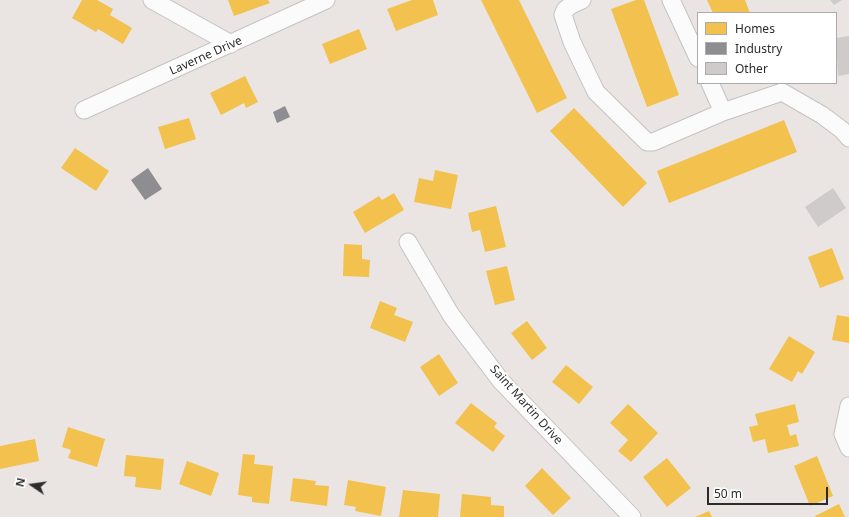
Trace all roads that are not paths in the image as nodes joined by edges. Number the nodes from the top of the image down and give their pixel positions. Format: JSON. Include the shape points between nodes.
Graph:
{"nodes":[{"id":1,"x":152,"y":0,"type":"edge"},
{"id":2,"x":326,"y":0,"type":"edge"},
{"id":3,"x":582,"y":0,"type":"edge"},
{"id":4,"x":670,"y":0,"type":"edge"},
{"id":5,"x":231,"y":44,"type":"junction"},
{"id":6,"x":697,"y":56,"type":"edge"},
{"id":7,"x":710,"y":84,"type":"edge"},
{"id":8,"x":84,"y":110,"type":"dead end"},
{"id":9,"x":723,"y":112,"type":"junction"},
{"id":10,"x":849,"y":138,"type":"edge"},
{"id":11,"x":408,"y":242,"type":"dead end"},
{"id":12,"x":849,"y":406,"type":"edge"},
{"id":13,"x":849,"y":448,"type":"edge"},
{"id":14,"x":632,"y":517,"type":"edge"}],
"edges":[{"from":1,"to":5,"type":"street"},
{"from":2,"to":5,"type":"street","name":"Laverne Drive"},
{"from":3,"to":9,"type":"street","via":[[565,10],[563,15],[572,42],[596,92],[647,142],[653,142]]},
{"from":4,"to":6,"type":"street"},
{"from":5,"to":8,"type":"street","name":"Laverne Drive"},
{"from":7,"to":9,"type":"street"},
{"from":9,"to":10,"type":"street","via":[[782,92],[822,115]]},
{"from":11,"to":14,"type":"street","name":"Saint Martin Drive","via":[[451,315],[502,381]]},
{"from":12,"to":13,"type":"street","via":[[843,434]]}]}
